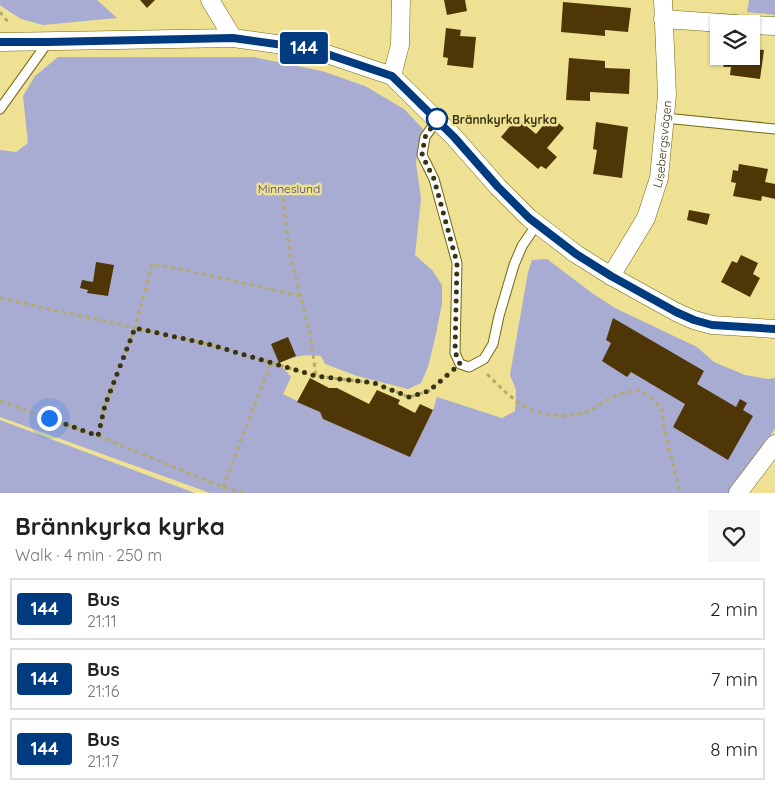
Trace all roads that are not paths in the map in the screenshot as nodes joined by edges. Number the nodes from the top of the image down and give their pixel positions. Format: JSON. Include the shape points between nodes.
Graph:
{"nodes":[{"id":1,"x":210,"y":0,"type":"edge"},
{"id":2,"x":401,"y":0,"type":"edge"},
{"id":3,"x":663,"y":0,"type":"edge"},
{"id":4,"x":663,"y":19,"type":"junction"},
{"id":5,"x":710,"y":22,"type":"edge"},
{"id":6,"x":760,"y":25,"type":"edge"},
{"id":7,"x":775,"y":26,"type":"edge"},
{"id":8,"x":233,"y":38,"type":"junction"},
{"id":9,"x":0,"y":42,"type":"edge"},
{"id":10,"x":48,"y":42,"type":"junction"},
{"id":11,"x":392,"y":76,"type":"junction"},
{"id":12,"x":0,"y":109,"type":"edge"},
{"id":13,"x":665,"y":118,"type":"junction"},
{"id":14,"x":437,"y":120,"type":"junction"},
{"id":15,"x":775,"y":129,"type":"edge"},
{"id":16,"x":537,"y":224,"type":"junction"},
{"id":17,"x":611,"y":276,"type":"junction"},
{"id":18,"x":775,"y":329,"type":"edge"},
{"id":19,"x":775,"y":444,"type":"edge"},
{"id":20,"x":738,"y":493,"type":"edge"}],
"edges":[{"from":1,"to":8,"type":"street"},
{"from":2,"to":11,"type":"street","via":[[400,45]]},
{"from":3,"to":4,"type":"street","name":"Lisebergsvägen"},
{"from":4,"to":5,"type":"street"},
{"from":4,"to":13,"type":"street","name":"Lisebergsvägen"},
{"from":6,"to":7,"type":"street"},
{"from":8,"to":10,"type":"street"},
{"from":8,"to":11,"type":"street","via":[[312,49]]},
{"from":9,"to":10,"type":"street"},
{"from":10,"to":12,"type":"lane"},
{"from":11,"to":14,"type":"street"},
{"from":13,"to":15,"type":"lane"},
{"from":13,"to":17,"type":"street","name":"Lisebergsvägen","via":[[659,178],[646,218]]},
{"from":14,"to":16,"type":"street"},
{"from":14,"to":16,"type":"lane","via":[[425,137],[422,155],[434,179],[457,263],[455,352],[460,364],[469,368],[476,364],[484,359],[493,344],[514,264]]},
{"from":16,"to":17,"type":"street"},
{"from":17,"to":18,"type":"street","via":[[694,320],[712,325]]},
{"from":19,"to":20,"type":"street"}]}
